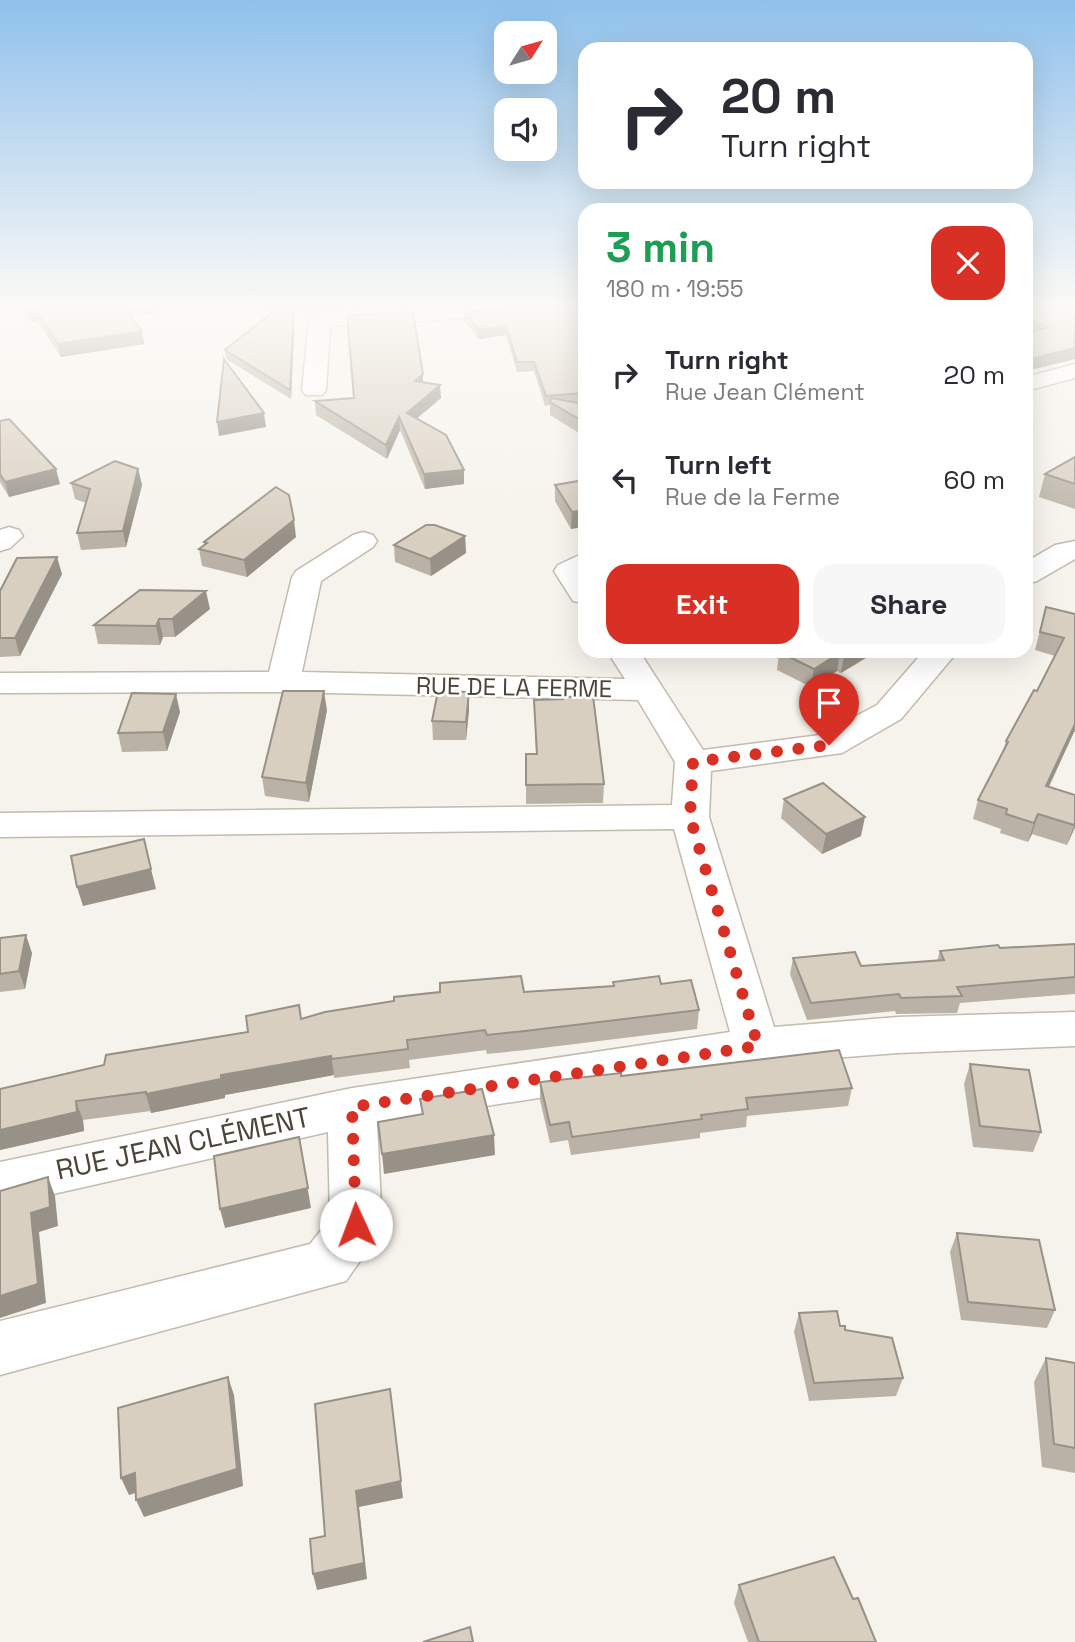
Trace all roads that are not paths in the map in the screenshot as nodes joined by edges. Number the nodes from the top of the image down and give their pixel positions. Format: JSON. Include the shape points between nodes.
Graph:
{"nodes":[{"id":1,"x":315,"y":384,"type":"edge"},
{"id":2,"x":314,"y":390,"type":"dead end"},
{"id":3,"x":363,"y":541,"type":"dead end"},
{"id":4,"x":1075,"y":550,"type":"edge"},
{"id":5,"x":578,"y":566,"type":"edge"},
{"id":6,"x":1033,"y":571,"type":"edge"},
{"id":7,"x":578,"y":585,"type":"edge"},
{"id":8,"x":628,"y":658,"type":"edge"},
{"id":9,"x":936,"y":658,"type":"edge"},
{"id":10,"x":283,"y":682,"type":"junction"},
{"id":11,"x":0,"y":683,"type":"edge"},
{"id":12,"x":649,"y":690,"type":"junction"},
{"id":13,"x":693,"y":762,"type":"junction"},
{"id":14,"x":690,"y":817,"type":"junction"},
{"id":15,"x":0,"y":825,"type":"edge"},
{"id":16,"x":1075,"y":1029,"type":"edge"},
{"id":17,"x":758,"y":1046,"type":"junction"},
{"id":18,"x":352,"y":1107,"type":"junction"},
{"id":19,"x":0,"y":1184,"type":"edge"},
{"id":20,"x":0,"y":1348,"type":"edge"}],
"edges":[{"from":1,"to":2,"type":"street"},
{"from":3,"to":10,"type":"street","via":[[307,577]]},
{"from":4,"to":6,"type":"street","via":[[1065,551]]},
{"from":5,"to":7,"type":"street","via":[[569,571]]},
{"from":8,"to":12,"type":"street"},
{"from":9,"to":13,"type":"street","via":[[889,712],[829,745]]},
{"from":10,"to":11,"type":"street","name":"RUE DE LA FERME"},
{"from":10,"to":12,"type":"street","name":"RUE DE LA FERME"},
{"from":12,"to":13,"type":"street"},
{"from":13,"to":14,"type":"street"},
{"from":14,"to":15,"type":"street"},
{"from":14,"to":17,"type":"street"},
{"from":16,"to":17,"type":"street","name":"RUE JEAN CLÉMENT"},
{"from":17,"to":18,"type":"street","name":"RUE JEAN CLÉMENT"},
{"from":18,"to":19,"type":"street","name":"RUE JEAN CLÉMENT"},
{"from":18,"to":20,"type":"street","via":[[356,1225],[327,1264]]}]}
